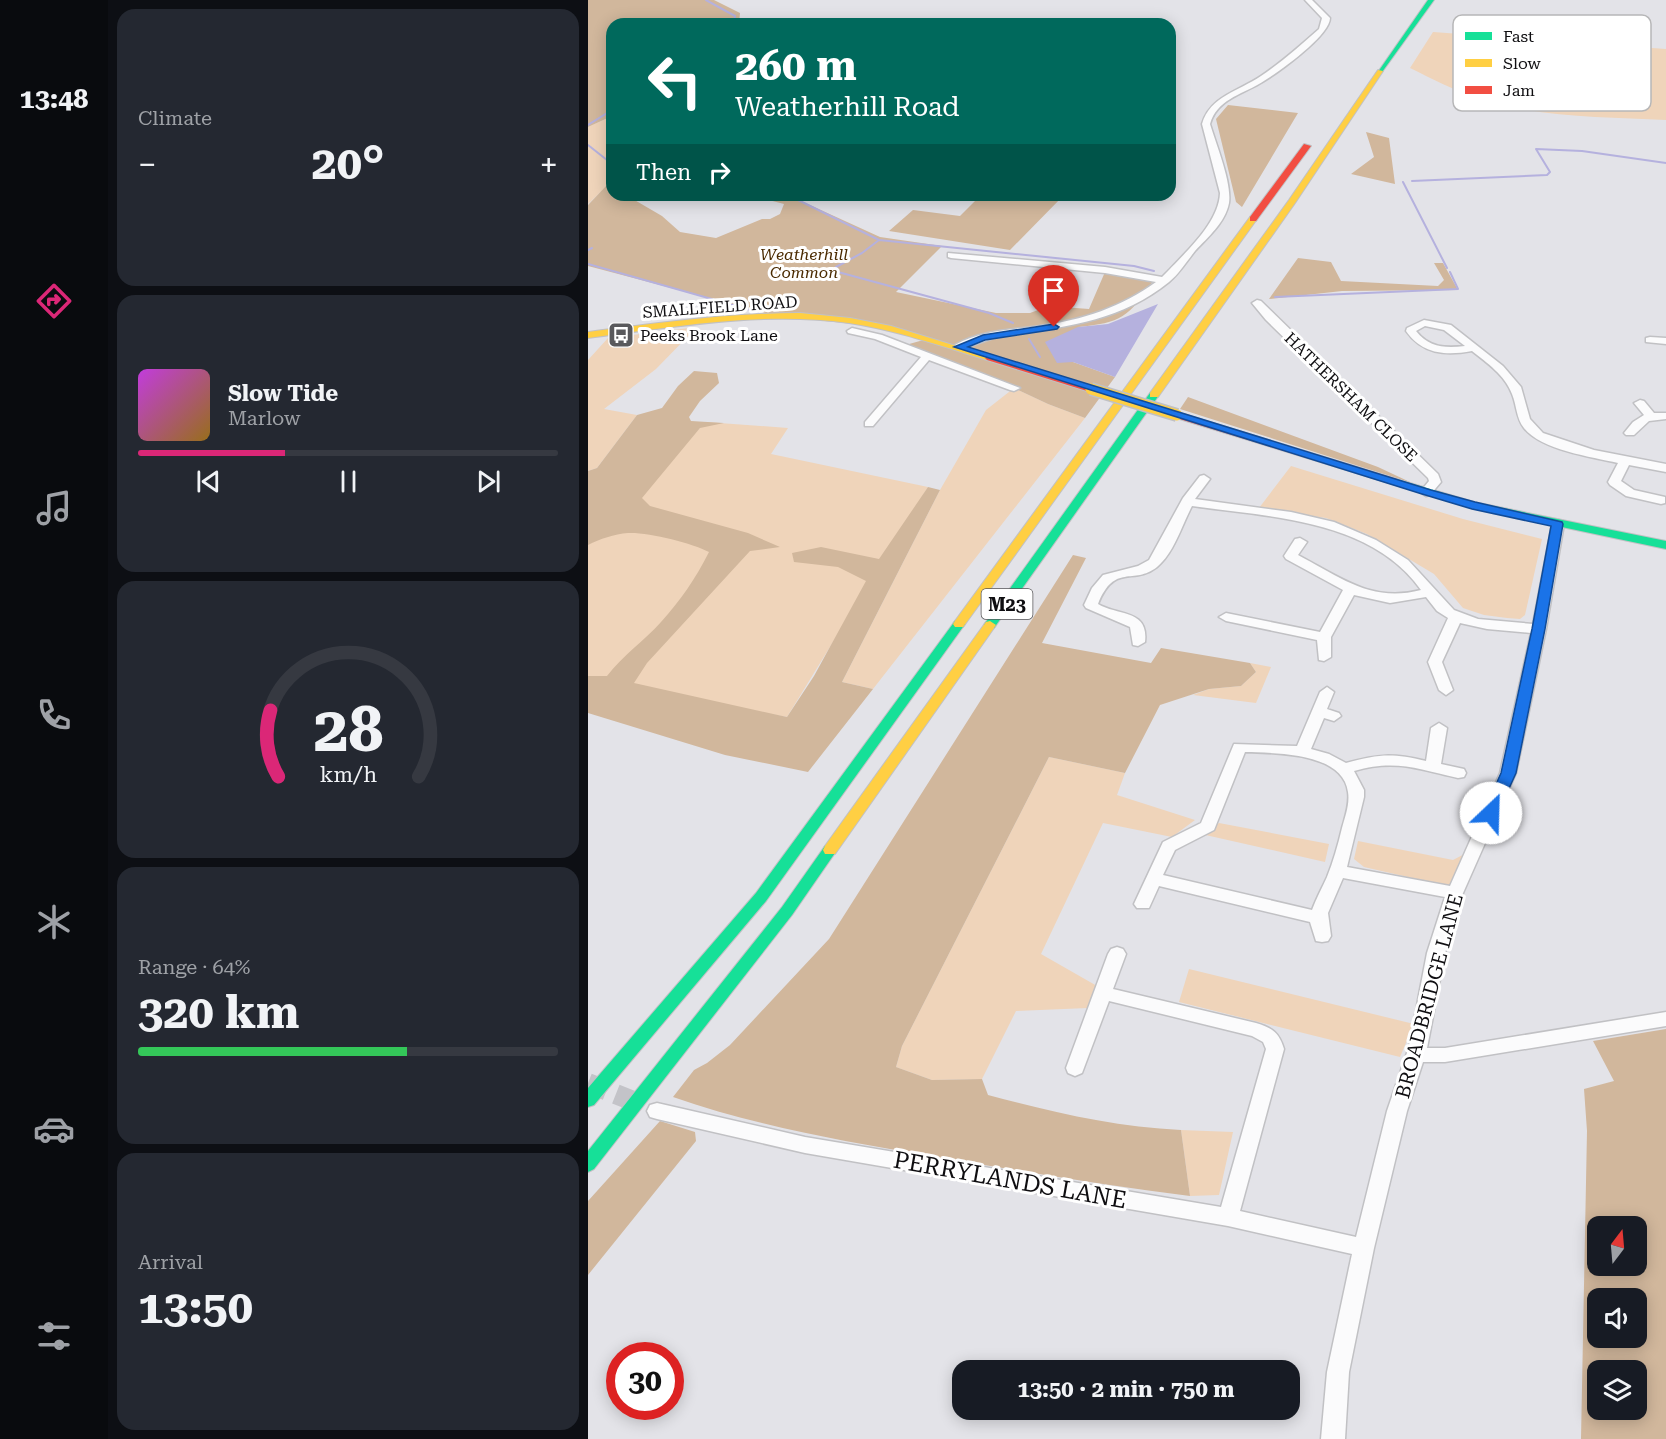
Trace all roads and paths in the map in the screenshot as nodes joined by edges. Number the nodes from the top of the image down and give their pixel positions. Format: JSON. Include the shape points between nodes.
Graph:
{"nodes":[{"id":1,"x":1308,"y":0,"type":"edge"},
{"id":2,"x":1431,"y":0,"type":"edge"},
{"id":3,"x":1314,"y":135,"type":"dead end"},
{"id":4,"x":951,"y":255,"type":"dead end"},
{"id":5,"x":1165,"y":280,"type":"junction"},
{"id":6,"x":1257,"y":303,"type":"dead end"},
{"id":7,"x":892,"y":328,"type":"junction"},
{"id":8,"x":852,"y":331,"type":"dead end"},
{"id":9,"x":588,"y":335,"type":"edge"},
{"id":10,"x":878,"y":337,"type":"junction"},
{"id":11,"x":1650,"y":340,"type":"dead end"},
{"id":12,"x":1666,"y":341,"type":"edge"},
{"id":13,"x":959,"y":347,"type":"junction"},
{"id":14,"x":1474,"y":347,"type":"junction"},
{"id":15,"x":927,"y":356,"type":"junction"},
{"id":16,"x":1014,"y":388,"type":"dead end"},
{"id":17,"x":1640,"y":403,"type":"dead end"},
{"id":18,"x":1666,"y":416,"type":"edge"},
{"id":19,"x":1651,"y":417,"type":"junction"},
{"id":20,"x":869,"y":423,"type":"dead end"},
{"id":21,"x":1630,"y":433,"type":"dead end"},
{"id":22,"x":1626,"y":460,"type":"junction"},
{"id":23,"x":1666,"y":468,"type":"edge"},
{"id":24,"x":1203,"y":479,"type":"dead end"},
{"id":25,"x":1426,"y":492,"type":"junction"},
{"id":26,"x":1661,"y":500,"type":"dead end"},
{"id":27,"x":1188,"y":502,"type":"junction"},
{"id":28,"x":1558,"y":524,"type":"junction"},
{"id":29,"x":1300,"y":542,"type":"dead end"},
{"id":30,"x":1666,"y":545,"type":"edge"},
{"id":31,"x":1350,"y":589,"type":"junction"},
{"id":32,"x":1428,"y":592,"type":"junction"},
{"id":33,"x":1226,"y":617,"type":"dead end"},
{"id":34,"x":1456,"y":617,"type":"junction"},
{"id":35,"x":1539,"y":629,"type":"junction"},
{"id":36,"x":1324,"y":637,"type":"junction"},
{"id":37,"x":1138,"y":642,"type":"dead end"},
{"id":38,"x":1324,"y":657,"type":"dead end"},
{"id":39,"x":1446,"y":690,"type":"dead end"},
{"id":40,"x":1327,"y":692,"type":"dead end"},
{"id":41,"x":1319,"y":711,"type":"junction"},
{"id":42,"x":1334,"y":716,"type":"dead end"},
{"id":43,"x":1439,"y":728,"type":"dead end"},
{"id":44,"x":1303,"y":750,"type":"junction"},
{"id":45,"x":1433,"y":766,"type":"junction"},
{"id":46,"x":1343,"y":769,"type":"junction"},
{"id":47,"x":1458,"y":773,"type":"dead end"},
{"id":48,"x":1337,"y":871,"type":"junction"},
{"id":49,"x":1153,"y":879,"type":"junction"},
{"id":50,"x":1455,"y":893,"type":"junction"},
{"id":51,"x":1143,"y":904,"type":"dead end"},
{"id":52,"x":1318,"y":918,"type":"junction"},
{"id":53,"x":1322,"y":936,"type":"dead end"},
{"id":54,"x":1117,"y":954,"type":"dead end"},
{"id":55,"x":1102,"y":993,"type":"junction"},
{"id":56,"x":1666,"y":1019,"type":"edge"},
{"id":57,"x":1416,"y":1053,"type":"junction"},
{"id":58,"x":1075,"y":1068,"type":"dead end"},
{"id":59,"x":588,"y":1100,"type":"edge"},
{"id":60,"x":657,"y":1111,"type":"dead end"},
{"id":61,"x":588,"y":1164,"type":"edge"},
{"id":62,"x":1228,"y":1217,"type":"junction"},
{"id":63,"x":1364,"y":1248,"type":"junction"},
{"id":64,"x":1333,"y":1439,"type":"edge"}],
"edges":[{"from":1,"to":5,"type":"street","via":[[1326,18],[1322,30],[1261,79],[1219,103],[1207,116],[1225,203],[1215,223]]},
{"from":2,"to":61,"type":"main road","number":"M23","via":[[788,911]]},
{"from":3,"to":59,"type":"main road","number":"M23","via":[[761,897]]},
{"from":4,"to":5,"type":"street"},
{"from":5,"to":13,"type":"street","via":[[1118,309],[1088,319],[983,338]]},
{"from":6,"to":25,"type":"street","name":"HATHERSHAM CLOSE","via":[[1430,472],[1435,482]]},
{"from":7,"to":9,"type":"main road","name":"SMALLFIELD ROAD","via":[[831,318],[777,316]]},
{"from":7,"to":10,"type":"street"},
{"from":7,"to":13,"type":"main road","name":"SMALLFIELD ROAD"},
{"from":8,"to":10,"type":"street"},
{"from":10,"to":15,"type":"street"},
{"from":11,"to":12,"type":"street"},
{"from":13,"to":25,"type":"main road","name":"SMALLFIELD ROAD","bridge":true},
{"from":14,"to":14,"type":"street","via":[[1432,349],[1411,331],[1412,327],[1424,323],[1440,325]]},
{"from":14,"to":22,"type":"street","via":[[1501,370],[1518,393],[1520,412],[1531,431],[1558,444]]},
{"from":15,"to":16,"type":"street"},
{"from":15,"to":20,"type":"street"},
{"from":17,"to":19,"type":"street"},
{"from":18,"to":19,"type":"street"},
{"from":19,"to":21,"type":"street","via":[[1637,421]]},
{"from":22,"to":23,"type":"street"},
{"from":22,"to":26,"type":"street","via":[[1614,482],[1630,493]]},
{"from":24,"to":27,"type":"street"},
{"from":25,"to":28,"type":"main road","name":"SMALLFIELD ROAD"},
{"from":27,"to":32,"type":"street","via":[[1335,526],[1403,562]]},
{"from":27,"to":37,"type":"street","via":[[1154,563],[1102,583],[1091,605],[1134,622],[1140,634]]},
{"from":28,"to":30,"type":"main road","name":"SMALLFIELD ROAD"},
{"from":28,"to":35,"type":"street","name":"BROADBRIDGE LANE"},
{"from":29,"to":31,"type":"street","via":[[1291,556]]},
{"from":31,"to":32,"type":"street","via":[[1392,599]]},
{"from":31,"to":36,"type":"street"},
{"from":32,"to":34,"type":"street"},
{"from":33,"to":36,"type":"street"},
{"from":34,"to":35,"type":"street","via":[[1479,624]]},
{"from":34,"to":39,"type":"street","via":[[1436,662]]},
{"from":35,"to":50,"type":"street","name":"BROADBRIDGE LANE","via":[[1508,773]]},
{"from":36,"to":38,"type":"street"},
{"from":40,"to":41,"type":"street"},
{"from":41,"to":42,"type":"street"},
{"from":41,"to":44,"type":"street"},
{"from":43,"to":45,"type":"street"},
{"from":44,"to":46,"type":"street"},
{"from":44,"to":49,"type":"street","via":[[1239,747],[1208,826],[1169,846]]},
{"from":45,"to":46,"type":"street","via":[[1398,759],[1375,760]]},
{"from":45,"to":47,"type":"street"},
{"from":46,"to":48,"type":"street","via":[[1357,792]]},
{"from":48,"to":50,"type":"street"},
{"from":48,"to":52,"type":"street"},
{"from":49,"to":51,"type":"street"},
{"from":49,"to":52,"type":"street"},
{"from":50,"to":57,"type":"street","name":"BROADBRIDGE LANE","via":[[1436,953]]},
{"from":52,"to":53,"type":"street"},
{"from":54,"to":55,"type":"street"},
{"from":55,"to":58,"type":"street"},
{"from":55,"to":62,"type":"street","via":[[1271,1037],[1275,1049]]},
{"from":56,"to":57,"type":"street","via":[[1445,1055]]},
{"from":57,"to":63,"type":"street","name":"BROADBRIDGE LANE","via":[[1397,1111]]},
{"from":60,"to":62,"type":"street","name":"PERRYLANDS LANE","via":[[805,1145]]},
{"from":62,"to":63,"type":"street","name":"PERRYLANDS LANE"},
{"from":63,"to":64,"type":"street","name":"BROADBRIDGE LANE","via":[[1338,1372]]}]}
